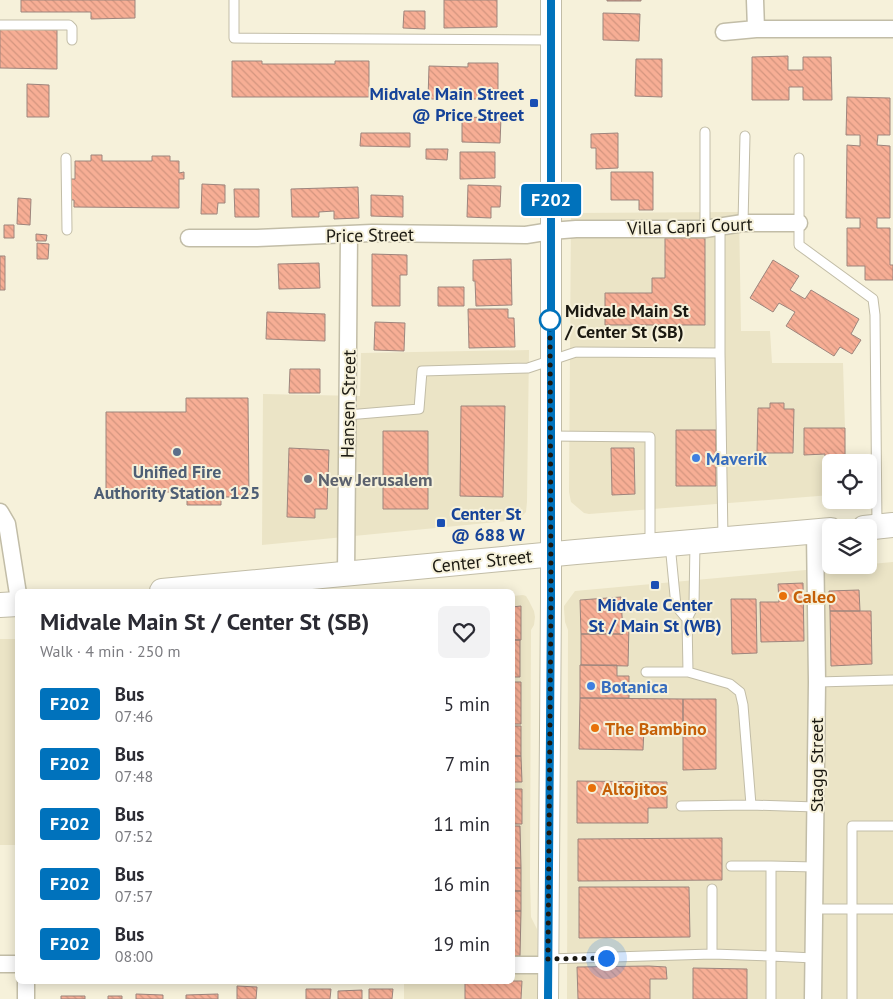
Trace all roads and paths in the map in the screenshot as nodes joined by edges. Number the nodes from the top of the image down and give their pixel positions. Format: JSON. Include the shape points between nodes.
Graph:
{"nodes":[{"id":1,"x":234,"y":0,"type":"edge"},
{"id":2,"x":551,"y":0,"type":"edge"},
{"id":3,"x":755,"y":0,"type":"edge"},
{"id":4,"x":0,"y":25,"type":"edge"},
{"id":5,"x":756,"y":29,"type":"junction"},
{"id":6,"x":893,"y":29,"type":"edge"},
{"id":7,"x":724,"y":32,"type":"dead end"},
{"id":8,"x":72,"y":40,"type":"dead end"},
{"id":9,"x":551,"y":40,"type":"junction"},
{"id":10,"x":705,"y":132,"type":"dead end"},
{"id":11,"x":745,"y":136,"type":"dead end"},
{"id":12,"x":66,"y":158,"type":"dead end"},
{"id":13,"x":799,"y":158,"type":"dead end"},
{"id":14,"x":799,"y":222,"type":"junction"},
{"id":15,"x":743,"y":223,"type":"junction"},
{"id":16,"x":712,"y":228,"type":"junction"},
{"id":17,"x":67,"y":230,"type":"dead end"},
{"id":18,"x":550,"y":231,"type":"junction"},
{"id":19,"x":349,"y":234,"type":"junction"},
{"id":20,"x":190,"y":238,"type":"dead end"},
{"id":21,"x":720,"y":353,"type":"junction"},
{"id":22,"x":550,"y":359,"type":"junction"},
{"id":23,"x":348,"y":415,"type":"junction"},
{"id":24,"x":550,"y":436,"type":"junction"},
{"id":25,"x":0,"y":512,"type":"edge"},
{"id":26,"x":878,"y":526,"type":"edge"},
{"id":27,"x":822,"y":531,"type":"edge"},
{"id":28,"x":723,"y":540,"type":"junction"},
{"id":29,"x":695,"y":542,"type":"junction"},
{"id":30,"x":660,"y":545,"type":"junction"},
{"id":31,"x":550,"y":554,"type":"junction"},
{"id":32,"x":822,"y":556,"type":"edge"},
{"id":33,"x":346,"y":575,"type":"junction"},
{"id":34,"x":17,"y":589,"type":"edge"},
{"id":35,"x":194,"y":589,"type":"edge"},
{"id":36,"x":15,"y":604,"type":"edge"},
{"id":37,"x":0,"y":605,"type":"edge"},
{"id":38,"x":687,"y":619,"type":"junction"},
{"id":39,"x":646,"y":672,"type":"dead end"},
{"id":40,"x":688,"y":672,"type":"junction"},
{"id":41,"x":893,"y":680,"type":"edge"},
{"id":42,"x":817,"y":682,"type":"junction"},
{"id":43,"x":750,"y":805,"type":"junction"},
{"id":44,"x":681,"y":806,"type":"dead end"},
{"id":45,"x":816,"y":807,"type":"junction"},
{"id":46,"x":893,"y":826,"type":"edge"},
{"id":47,"x":730,"y":866,"type":"dead end"},
{"id":48,"x":771,"y":866,"type":"junction"},
{"id":49,"x":815,"y":867,"type":"junction"},
{"id":50,"x":712,"y":889,"type":"dead end"},
{"id":51,"x":815,"y":909,"type":"junction"},
{"id":52,"x":852,"y":909,"type":"junction"},
{"id":53,"x":893,"y":909,"type":"edge"},
{"id":54,"x":712,"y":954,"type":"junction"},
{"id":55,"x":771,"y":956,"type":"junction"},
{"id":56,"x":814,"y":958,"type":"junction"},
{"id":57,"x":548,"y":962,"type":"junction"},
{"id":58,"x":0,"y":964,"type":"edge"},
{"id":59,"x":15,"y":964,"type":"edge"},
{"id":60,"x":515,"y":965,"type":"edge"},
{"id":61,"x":26,"y":984,"type":"edge"},
{"id":62,"x":26,"y":999,"type":"edge"},
{"id":63,"x":548,"y":999,"type":"edge"},
{"id":64,"x":771,"y":999,"type":"edge"},
{"id":65,"x":813,"y":999,"type":"edge"},
{"id":66,"x":852,"y":999,"type":"edge"}],
"edges":[{"from":1,"to":9,"type":"lane","via":[[234,38]]},
{"from":2,"to":9,"type":"street"},
{"from":3,"to":5,"type":"street"},
{"from":4,"to":8,"type":"lane","via":[[69,25]]},
{"from":5,"to":6,"type":"street"},
{"from":5,"to":7,"type":"street"},
{"from":9,"to":18,"type":"street"},
{"from":10,"to":16,"type":"lane"},
{"from":11,"to":15,"type":"lane"},
{"from":12,"to":17,"type":"lane"},
{"from":13,"to":14,"type":"lane"},
{"from":14,"to":15,"type":"street","name":"Villa Capri Court"},
{"from":14,"to":26,"type":"lane","via":[[799,245],[873,299]]},
{"from":15,"to":16,"type":"street","name":"Villa Capri Court"},
{"from":16,"to":18,"type":"street","name":"Villa Capri Court"},
{"from":16,"to":21,"type":"lane"},
{"from":18,"to":19,"type":"street","name":"Price Street","via":[[526,235]]},
{"from":18,"to":22,"type":"street"},
{"from":19,"to":20,"type":"street","name":"Price Street"},
{"from":19,"to":23,"type":"street","name":"Hansen Street"},
{"from":21,"to":22,"type":"lane","via":[[576,352]]},
{"from":21,"to":28,"type":"lane"},
{"from":22,"to":23,"type":"lane","via":[[528,368],[422,371],[419,410]]},
{"from":22,"to":24,"type":"street"},
{"from":23,"to":33,"type":"street","name":"Hansen Street"},
{"from":24,"to":30,"type":"lane","via":[[650,437]]},
{"from":24,"to":31,"type":"street"},
{"from":25,"to":34,"type":"street","via":[[7,524]]},
{"from":27,"to":28,"type":"main road","name":"Center Street"},
{"from":28,"to":29,"type":"main road","name":"Center Street"},
{"from":29,"to":30,"type":"main road","name":"Center Street"},
{"from":29,"to":38,"type":"lane","via":[[694,605]]},
{"from":30,"to":31,"type":"main road","name":"Center Street"},
{"from":30,"to":38,"type":"lane","via":[[676,606]]},
{"from":31,"to":33,"type":"main road","name":"Center Street"},
{"from":31,"to":57,"type":"street"},
{"from":32,"to":42,"type":"street","name":"Stagg Street"},
{"from":33,"to":35,"type":"main road","name":"Center Street","via":[[320,581]]},
{"from":36,"to":37,"type":"main road"},
{"from":38,"to":40,"type":"lane"},
{"from":39,"to":40,"type":"lane"},
{"from":40,"to":43,"type":"lane","via":[[730,684],[740,692]]},
{"from":41,"to":42,"type":"lane"},
{"from":42,"to":45,"type":"street","name":"Stagg Street"},
{"from":43,"to":44,"type":"lane"},
{"from":43,"to":45,"type":"lane"},
{"from":45,"to":49,"type":"street","name":"Stagg Street"},
{"from":46,"to":52,"type":"lane","via":[[852,826]]},
{"from":47,"to":48,"type":"lane"},
{"from":48,"to":49,"type":"lane"},
{"from":48,"to":55,"type":"lane"},
{"from":49,"to":51,"type":"street","name":"Stagg Street"},
{"from":50,"to":54,"type":"lane"},
{"from":51,"to":52,"type":"lane"},
{"from":51,"to":56,"type":"street","name":"Stagg Street"},
{"from":52,"to":53,"type":"lane"},
{"from":52,"to":66,"type":"lane"},
{"from":54,"to":55,"type":"lane"},
{"from":54,"to":57,"type":"lane"},
{"from":55,"to":56,"type":"lane"},
{"from":55,"to":64,"type":"lane"},
{"from":56,"to":65,"type":"street","name":"Stagg Street"},
{"from":57,"to":60,"type":"street"},
{"from":57,"to":63,"type":"street"},
{"from":58,"to":59,"type":"street"},
{"from":61,"to":62,"type":"street"}]}
